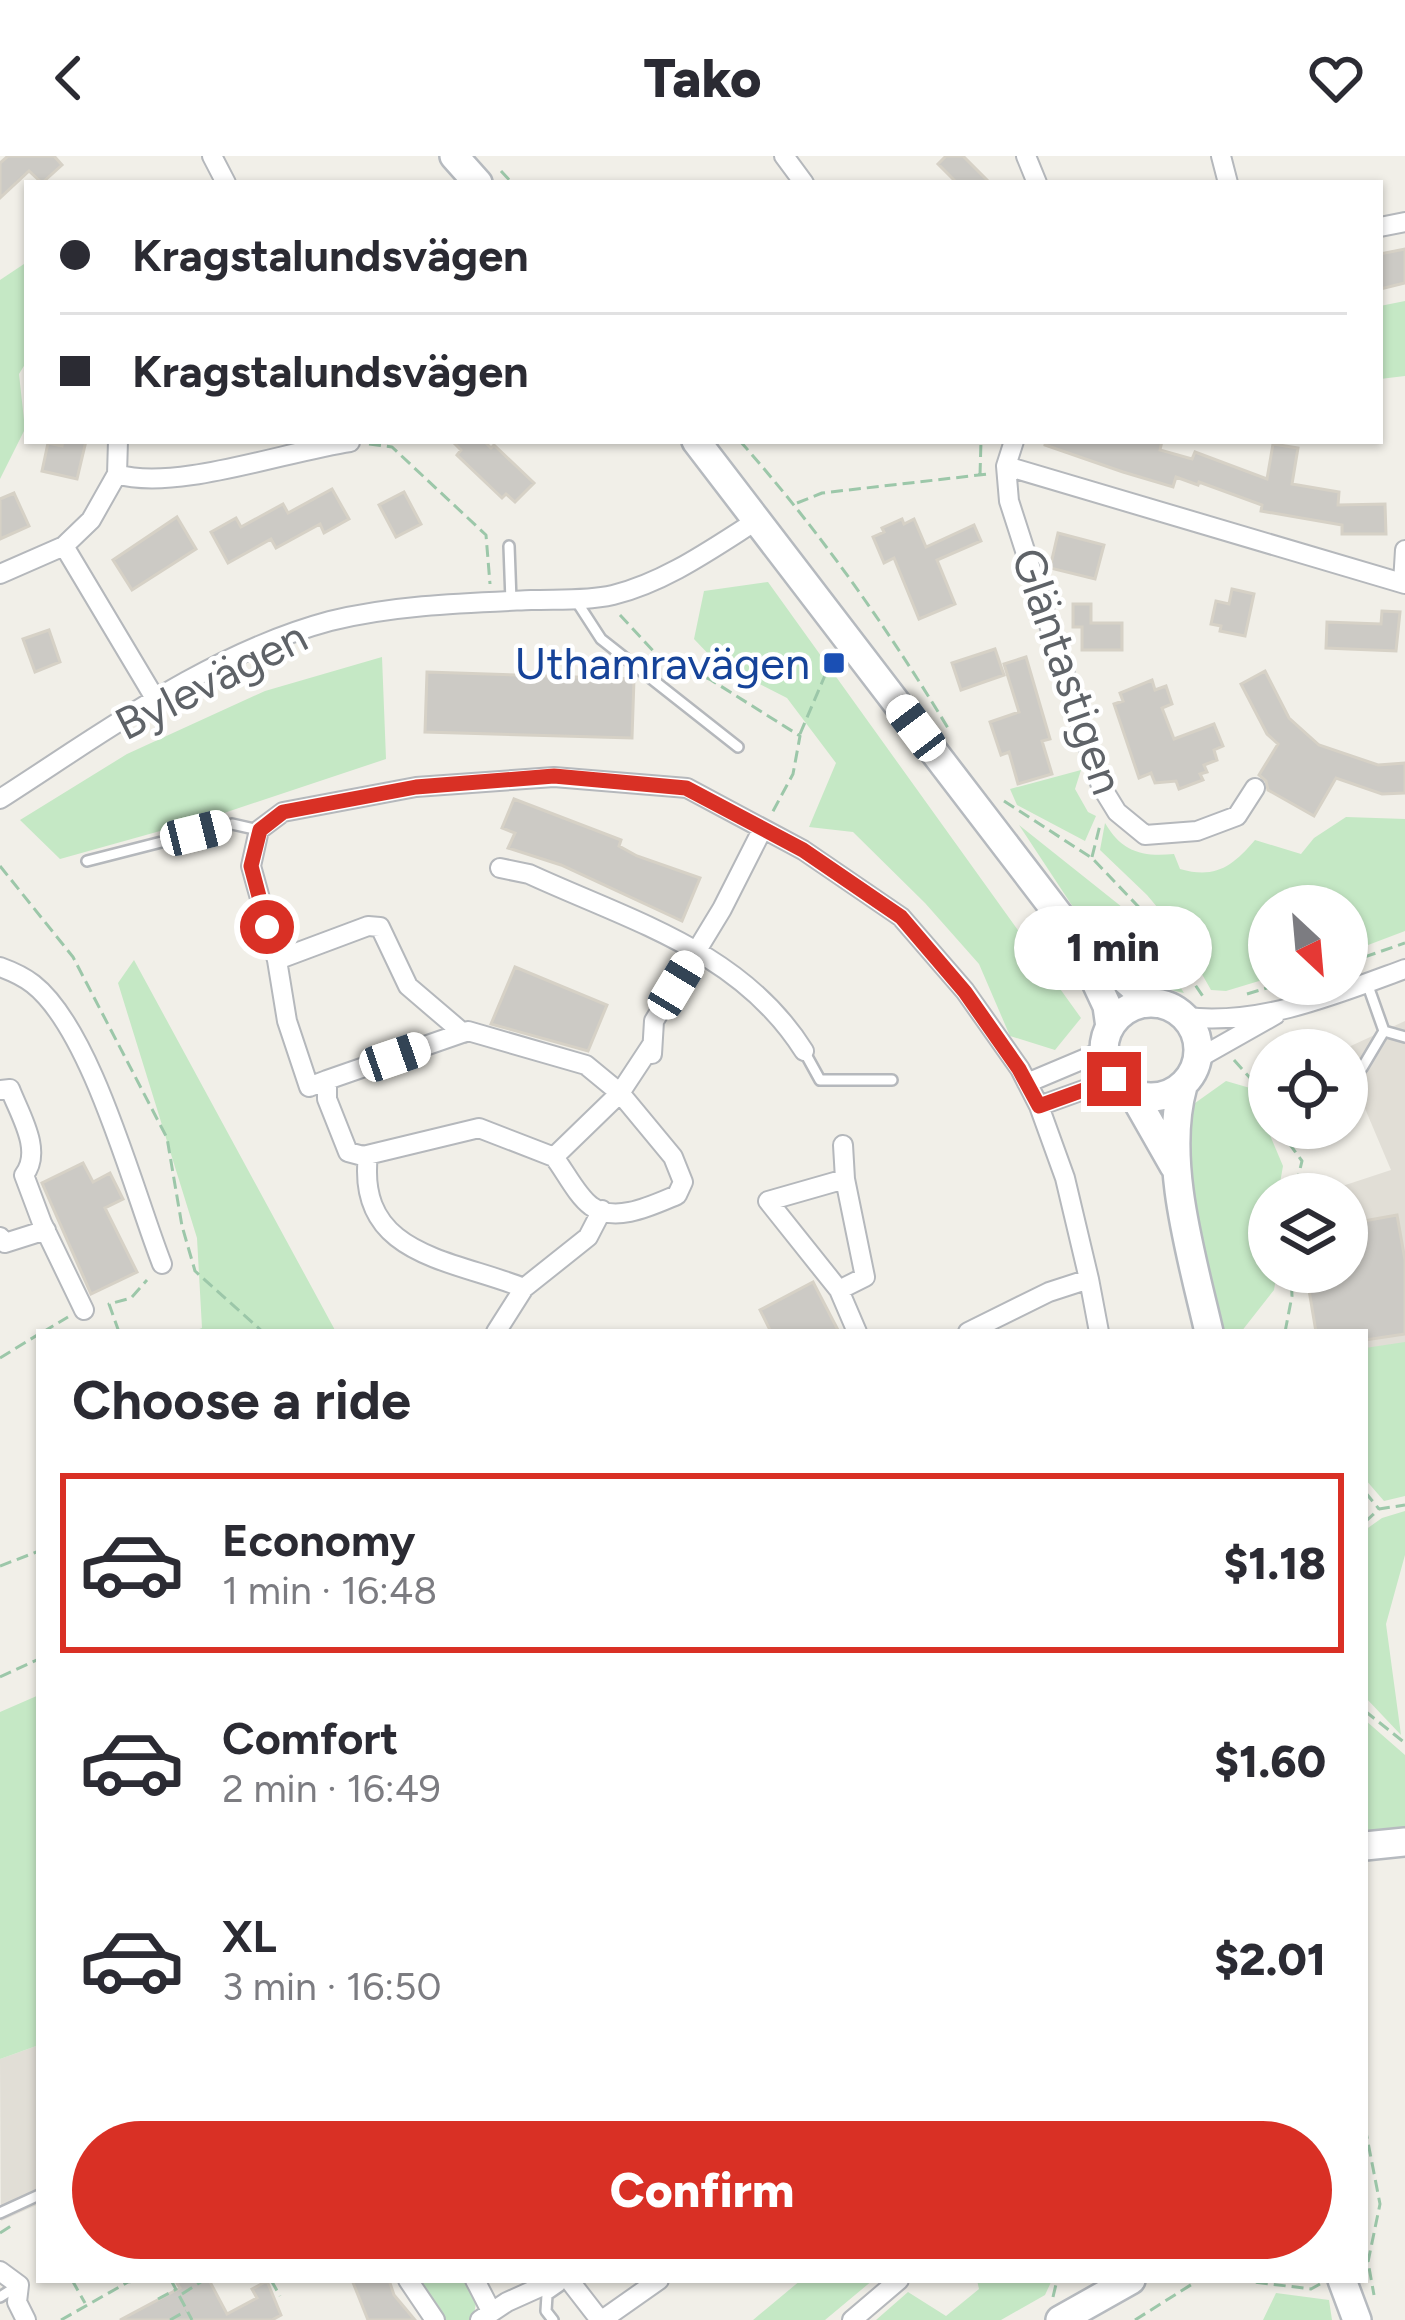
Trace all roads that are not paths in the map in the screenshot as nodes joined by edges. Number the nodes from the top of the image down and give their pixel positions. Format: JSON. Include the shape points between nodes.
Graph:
{"nodes":[{"id":1,"x":454,"y":156,"type":"edge"},
{"id":2,"x":784,"y":156,"type":"edge"},
{"id":3,"x":475,"y":180,"type":"edge"},
{"id":4,"x":803,"y":180,"type":"edge"},
{"id":5,"x":118,"y":444,"type":"edge"},
{"id":6,"x":340,"y":444,"type":"edge"},
{"id":7,"x":698,"y":444,"type":"edge"},
{"id":8,"x":1012,"y":444,"type":"edge"},
{"id":9,"x":1006,"y":466,"type":"junction"},
{"id":10,"x":117,"y":474,"type":"junction"},
{"id":11,"x":759,"y":520,"type":"junction"},
{"id":12,"x":509,"y":546,"type":"dead end"},
{"id":13,"x":64,"y":547,"type":"junction"},
{"id":14,"x":1405,"y":550,"type":"edge"},
{"id":15,"x":0,"y":574,"type":"edge"},
{"id":16,"x":1404,"y":584,"type":"edge"},
{"id":17,"x":574,"y":598,"type":"junction"},
{"id":18,"x":501,"y":602,"type":"junction"},
{"id":19,"x":156,"y":700,"type":"junction"},
{"id":20,"x":738,"y":747,"type":"dead end"},
{"id":21,"x":1255,"y":788,"type":"dead end"},
{"id":22,"x":0,"y":799,"type":"edge"},
{"id":23,"x":260,"y":830,"type":"junction"},
{"id":24,"x":762,"y":830,"type":"junction"},
{"id":25,"x":87,"y":861,"type":"dead end"},
{"id":26,"x":500,"y":868,"type":"dead end"},
{"id":27,"x":1075,"y":936,"type":"junction"},
{"id":28,"x":698,"y":949,"type":"junction"},
{"id":29,"x":277,"y":960,"type":"junction"},
{"id":30,"x":0,"y":967,"type":"edge"},
{"id":31,"x":1405,"y":969,"type":"edge"},
{"id":32,"x":1368,"y":983,"type":"edge"},
{"id":33,"x":1368,"y":986,"type":"edge"},
{"id":34,"x":1151,"y":1002,"type":"junction"},
{"id":35,"x":1299,"y":1005,"type":"edge"},
{"id":36,"x":1284,"y":1010,"type":"junction"},
{"id":37,"x":1186,"y":1017,"type":"junction"},
{"id":38,"x":1384,"y":1031,"type":"junction"},
{"id":39,"x":463,"y":1033,"type":"junction"},
{"id":40,"x":1405,"y":1036,"type":"edge"},
{"id":41,"x":1107,"y":1039,"type":"junction"},
{"id":42,"x":804,"y":1051,"type":"joint"},
{"id":43,"x":1199,"y":1058,"type":"junction"},
{"id":44,"x":1368,"y":1058,"type":"edge"},
{"id":45,"x":892,"y":1080,"type":"dead end"},
{"id":46,"x":327,"y":1081,"type":"junction"},
{"id":47,"x":1027,"y":1083,"type":"junction"},
{"id":48,"x":1123,"y":1086,"type":"junction"},
{"id":49,"x":1183,"y":1086,"type":"junction"},
{"id":50,"x":0,"y":1090,"type":"edge"},
{"id":51,"x":620,"y":1093,"type":"junction"},
{"id":52,"x":1039,"y":1106,"type":"junction"},
{"id":53,"x":843,"y":1145,"type":"dead end"},
{"id":54,"x":368,"y":1155,"type":"junction"},
{"id":55,"x":554,"y":1157,"type":"junction"},
{"id":56,"x":1176,"y":1170,"type":"junction"},
{"id":57,"x":845,"y":1179,"type":"junction"},
{"id":58,"x":602,"y":1210,"type":"junction"},
{"id":59,"x":46,"y":1230,"type":"junction"},
{"id":60,"x":0,"y":1237,"type":"edge"},
{"id":61,"x":162,"y":1264,"type":"road end"},
{"id":62,"x":1089,"y":1279,"type":"junction"},
{"id":63,"x":524,"y":1288,"type":"junction"},
{"id":64,"x":839,"y":1290,"type":"junction"},
{"id":65,"x":84,"y":1310,"type":"dead end"},
{"id":66,"x":498,"y":1329,"type":"edge"},
{"id":67,"x":856,"y":1329,"type":"edge"},
{"id":68,"x":974,"y":1329,"type":"edge"},
{"id":69,"x":1098,"y":1329,"type":"edge"},
{"id":70,"x":1208,"y":1329,"type":"edge"},
{"id":71,"x":1405,"y":1842,"type":"edge"},
{"id":72,"x":1368,"y":1846,"type":"edge"},
{"id":73,"x":36,"y":2196,"type":"edge"},
{"id":74,"x":0,"y":2212,"type":"edge"},
{"id":75,"x":0,"y":2270,"type":"edge"},
{"id":76,"x":411,"y":2283,"type":"edge"},
{"id":77,"x":477,"y":2283,"type":"edge"},
{"id":78,"x":550,"y":2283,"type":"edge"},
{"id":79,"x":564,"y":2283,"type":"edge"},
{"id":80,"x":571,"y":2283,"type":"edge"},
{"id":81,"x":654,"y":2283,"type":"edge"},
{"id":82,"x":895,"y":2283,"type":"edge"},
{"id":83,"x":19,"y":2285,"type":"junction"},
{"id":84,"x":1096,"y":2289,"type":"edge"},
{"id":85,"x":0,"y":2297,"type":"edge"},
{"id":86,"x":485,"y":2315,"type":"edge"},
{"id":87,"x":26,"y":2320,"type":"edge"},
{"id":88,"x":435,"y":2320,"type":"edge"},
{"id":89,"x":553,"y":2320,"type":"edge"},
{"id":90,"x":601,"y":2320,"type":"edge"},
{"id":91,"x":852,"y":2320,"type":"edge"},
{"id":92,"x":1060,"y":2320,"type":"edge"}],
"edges":[{"from":1,"to":3,"type":"main road"},
{"from":2,"to":4,"type":"street"},
{"from":5,"to":10,"type":"street"},
{"from":6,"to":10,"type":"street","via":[[173,477]]},
{"from":7,"to":11,"type":"main road"},
{"from":8,"to":9,"type":"street","name":"Gläntastigen"},
{"from":9,"to":16,"type":"street"},
{"from":9,"to":21,"type":"street","name":"Gläntastigen","via":[[1009,501],[1101,785],[1117,812],[1145,835],[1196,831],[1237,816]]},
{"from":10,"to":13,"type":"street"},
{"from":11,"to":17,"type":"street","name":"Bylevägen","via":[[642,586]]},
{"from":11,"to":27,"type":"main road"},
{"from":12,"to":18,"type":"lane"},
{"from":13,"to":15,"type":"street"},
{"from":13,"to":19,"type":"street"},
{"from":14,"to":16,"type":"street"},
{"from":17,"to":18,"type":"street","name":"Bylevägen"},
{"from":17,"to":20,"type":"lane","via":[[601,639]]},
{"from":18,"to":19,"type":"street","name":"Bylevägen","via":[[329,622],[242,654]]},
{"from":19,"to":22,"type":"street","name":"Bylevägen"},
{"from":23,"to":24,"type":"street","via":[[283,812],[416,787],[554,776],[686,788]]},
{"from":23,"to":25,"type":"lane","via":[[232,824]]},
{"from":23,"to":29,"type":"street","via":[[251,866]]},
{"from":24,"to":28,"type":"street"},
{"from":24,"to":47,"type":"street","via":[[901,917]]},
{"from":26,"to":28,"type":"street"},
{"from":27,"to":34,"type":"main road"},
{"from":27,"to":41,"type":"main road","via":[[1107,1006]]},
{"from":28,"to":42,"type":"street","via":[[744,981]]},
{"from":28,"to":51,"type":"street","via":[[654,1021],[652,1053]]},
{"from":29,"to":39,"type":"street","via":[[380,927],[408,986]]},
{"from":29,"to":46,"type":"street","via":[[309,1087]]},
{"from":30,"to":61,"type":"street","via":[[34,985],[58,1011],[122,1145]]},
{"from":31,"to":32,"type":"street"},
{"from":33,"to":38,"type":"lane"},
{"from":34,"to":37,"type":"main road"},
{"from":34,"to":41,"type":"main road","via":[[1133,1006]]},
{"from":35,"to":36,"type":"street"},
{"from":36,"to":37,"type":"street"},
{"from":36,"to":43,"type":"street"},
{"from":37,"to":43,"type":"main road"},
{"from":38,"to":40,"type":"lane"},
{"from":38,"to":44,"type":"lane"},
{"from":39,"to":46,"type":"street"},
{"from":39,"to":51,"type":"street","via":[[586,1066]]},
{"from":41,"to":47,"type":"street"},
{"from":41,"to":48,"type":"main road"},
{"from":42,"to":45,"type":"lane","via":[[820,1080]]},
{"from":43,"to":49,"type":"main road"},
{"from":46,"to":54,"type":"street","via":[[347,1152]]},
{"from":47,"to":52,"type":"street"},
{"from":48,"to":49,"type":"main road","via":[[1159,1097]]},
{"from":48,"to":52,"type":"street"},
{"from":48,"to":56,"type":"main road"},
{"from":49,"to":56,"type":"main road"},
{"from":50,"to":59,"type":"street","via":[[10,1089],[34,1153],[25,1175]]},
{"from":51,"to":55,"type":"street"},
{"from":51,"to":58,"type":"street","via":[[674,1157],[683,1182],[677,1196],[645,1208]]},
{"from":52,"to":62,"type":"street"},
{"from":53,"to":57,"type":"street"},
{"from":54,"to":55,"type":"street","via":[[479,1128]]},
{"from":54,"to":63,"type":"street","via":[[364,1186],[384,1229],[414,1250]]},
{"from":55,"to":58,"type":"street"},
{"from":56,"to":70,"type":"main road"},
{"from":57,"to":64,"type":"street","via":[[865,1277]]},
{"from":57,"to":64,"type":"street","via":[[768,1201]]},
{"from":58,"to":63,"type":"street","via":[[588,1237]]},
{"from":59,"to":60,"type":"street","via":[[5,1243]]},
{"from":59,"to":65,"type":"street"},
{"from":62,"to":68,"type":"street"},
{"from":62,"to":69,"type":"street"},
{"from":63,"to":66,"type":"street"},
{"from":64,"to":67,"type":"street"},
{"from":71,"to":72,"type":"main road"},
{"from":73,"to":74,"type":"lane"},
{"from":75,"to":83,"type":"street"},
{"from":76,"to":88,"type":"street"},
{"from":77,"to":86,"type":"street"},
{"from":78,"to":86,"type":"street"},
{"from":79,"to":89,"type":"lane","via":[[548,2294]]},
{"from":80,"to":90,"type":"street"},
{"from":81,"to":90,"type":"street"},
{"from":82,"to":91,"type":"street"},
{"from":83,"to":85,"type":"lane"},
{"from":83,"to":87,"type":"street"},
{"from":84,"to":92,"type":"main road"}]}
